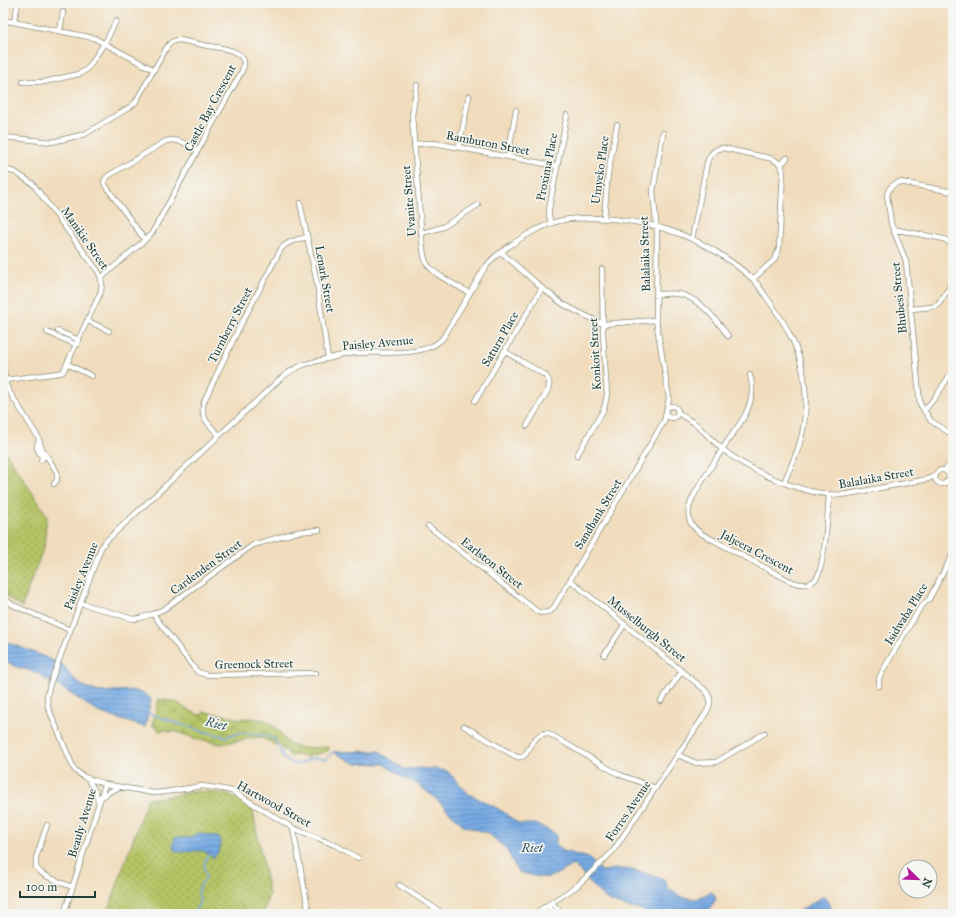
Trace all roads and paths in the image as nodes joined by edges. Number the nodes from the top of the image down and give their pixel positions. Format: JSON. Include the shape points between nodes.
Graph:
{"nodes":[{"id":1,"x":18,"y":3,"type":"edge"},
{"id":2,"x":63,"y":12,"type":"dead end"},
{"id":3,"x":3,"y":20,"type":"edge"},
{"id":4,"x":116,"y":21,"type":"dead end"},
{"id":5,"x":14,"y":22,"type":"junction"},
{"id":6,"x":60,"y":31,"type":"junction"},
{"id":7,"x":104,"y":43,"type":"junction"},
{"id":8,"x":154,"y":70,"type":"junction"},
{"id":9,"x":23,"y":82,"type":"dead end"},
{"id":10,"x":417,"y":85,"type":"dead end"},
{"id":11,"x":469,"y":96,"type":"dead end"},
{"id":12,"x":516,"y":110,"type":"dead end"},
{"id":13,"x":567,"y":115,"type":"dead end"},
{"id":14,"x":617,"y":125,"type":"dead end"},
{"id":15,"x":663,"y":133,"type":"dead end"},
{"id":16,"x":3,"y":137,"type":"edge"},
{"id":17,"x":414,"y":144,"type":"junction"},
{"id":18,"x":459,"y":147,"type":"junction"},
{"id":19,"x":198,"y":150,"type":"junction"},
{"id":20,"x":508,"y":157,"type":"junction"},
{"id":21,"x":787,"y":158,"type":"dead end"},
{"id":22,"x":781,"y":165,"type":"junction"},
{"id":23,"x":557,"y":166,"type":"junction"},
{"id":24,"x":3,"y":169,"type":"edge"},
{"id":25,"x":953,"y":192,"type":"edge"},
{"id":26,"x":300,"y":203,"type":"dead end"},
{"id":27,"x":478,"y":205,"type":"dead end"},
{"id":28,"x":604,"y":218,"type":"junction"},
{"id":29,"x":551,"y":223,"type":"junction"},
{"id":30,"x":656,"y":226,"type":"junction"},
{"id":31,"x":893,"y":229,"type":"junction"},
{"id":32,"x":422,"y":233,"type":"junction"},
{"id":33,"x":307,"y":237,"type":"junction"},
{"id":34,"x":692,"y":239,"type":"junction"},
{"id":35,"x":146,"y":240,"type":"junction"},
{"id":36,"x":953,"y":249,"type":"edge"},
{"id":37,"x":501,"y":252,"type":"junction"},
{"id":38,"x":602,"y":269,"type":"dead end"},
{"id":39,"x":101,"y":278,"type":"junction"},
{"id":40,"x":753,"y":278,"type":"junction"},
{"id":41,"x":953,"y":282,"type":"edge"},
{"id":42,"x":542,"y":288,"type":"junction"},
{"id":43,"x":470,"y":293,"type":"junction"},
{"id":44,"x":657,"y":294,"type":"junction"},
{"id":45,"x":910,"y":309,"type":"junction"},
{"id":46,"x":656,"y":320,"type":"junction"},
{"id":47,"x":88,"y":321,"type":"junction"},
{"id":48,"x":603,"y":324,"type":"junction"},
{"id":49,"x":58,"y":331,"type":"dead end"},
{"id":50,"x":109,"y":331,"type":"dead end"},
{"id":51,"x":47,"y":332,"type":"dead end"},
{"id":52,"x":728,"y":336,"type":"dead end"},
{"id":53,"x":78,"y":343,"type":"junction"},
{"id":54,"x":504,"y":351,"type":"junction"},
{"id":55,"x":328,"y":359,"type":"junction"},
{"id":56,"x":3,"y":361,"type":"edge"},
{"id":57,"x":67,"y":364,"type":"junction"},
{"id":58,"x":953,"y":370,"type":"edge"},
{"id":59,"x":750,"y":375,"type":"dead end"},
{"id":60,"x":92,"y":376,"type":"dead end"},
{"id":61,"x":5,"y":380,"type":"junction"},
{"id":62,"x":669,"y":398,"type":"junction"},
{"id":63,"x":475,"y":401,"type":"dead end"},
{"id":64,"x":667,"y":408,"type":"junction"},
{"id":65,"x":924,"y":411,"type":"junction"},
{"id":66,"x":666,"y":413,"type":"junction"},
{"id":67,"x":675,"y":413,"type":"junction"},
{"id":68,"x":664,"y":422,"type":"junction"},
{"id":69,"x":526,"y":426,"type":"dead end"},
{"id":70,"x":219,"y":435,"type":"junction"},
{"id":71,"x":953,"y":435,"type":"edge"},
{"id":72,"x":39,"y":440,"type":"junction"},
{"id":73,"x":722,"y":449,"type":"junction"},
{"id":74,"x":578,"y":455,"type":"dead end"},
{"id":75,"x":41,"y":460,"type":"dead end"},
{"id":76,"x":952,"y":462,"type":"edge"},
{"id":77,"x":947,"y":474,"type":"junction"},
{"id":78,"x":936,"y":475,"type":"junction"},
{"id":79,"x":928,"y":478,"type":"junction"},
{"id":80,"x":938,"y":481,"type":"junction"},
{"id":81,"x":784,"y":482,"type":"junction"},
{"id":82,"x":946,"y":482,"type":"junction"},
{"id":83,"x":54,"y":484,"type":"dead end"},
{"id":84,"x":953,"y":485,"type":"edge"},
{"id":85,"x":829,"y":494,"type":"junction"},
{"id":86,"x":428,"y":526,"type":"dead end"},
{"id":87,"x":319,"y":530,"type":"dead end"},
{"id":88,"x":953,"y":554,"type":"edge"},
{"id":89,"x":570,"y":580,"type":"junction"},
{"id":90,"x":3,"y":595,"type":"edge"},
{"id":91,"x":80,"y":603,"type":"junction"},
{"id":92,"x":545,"y":613,"type":"joint"},
{"id":93,"x":153,"y":614,"type":"junction"},
{"id":94,"x":625,"y":624,"type":"junction"},
{"id":95,"x":70,"y":630,"type":"junction"},
{"id":96,"x":604,"y":655,"type":"dead end"},
{"id":97,"x":682,"y":671,"type":"junction"},
{"id":98,"x":316,"y":673,"type":"dead end"},
{"id":99,"x":879,"y":686,"type":"dead end"},
{"id":100,"x":709,"y":695,"type":"joint"},
{"id":101,"x":661,"y":701,"type":"dead end"},
{"id":102,"x":464,"y":726,"type":"dead end"},
{"id":103,"x":765,"y":733,"type":"dead end"},
{"id":104,"x":678,"y":755,"type":"junction"},
{"id":105,"x":87,"y":778,"type":"junction"},
{"id":106,"x":105,"y":784,"type":"junction"},
{"id":107,"x":120,"y":787,"type":"junction"},
{"id":108,"x":656,"y":788,"type":"junction"},
{"id":109,"x":99,"y":801,"type":"junction"},
{"id":110,"x":47,"y":825,"type":"dead end"},
{"id":111,"x":293,"y":828,"type":"junction"},
{"id":112,"x":358,"y":858,"type":"dead end"},
{"id":113,"x":399,"y":885,"type":"dead end"},
{"id":114,"x":72,"y":887,"type":"junction"},
{"id":115,"x":552,"y":903,"type":"junction"},
{"id":116,"x":548,"y":906,"type":"junction"},
{"id":117,"x":64,"y":914,"type":"edge"},
{"id":118,"x":309,"y":914,"type":"edge"},
{"id":119,"x":444,"y":914,"type":"edge"},
{"id":120,"x":534,"y":914,"type":"edge"},
{"id":121,"x":554,"y":914,"type":"edge"},
{"id":122,"x":562,"y":914,"type":"edge"}],
"edges":[{"from":1,"to":5,"type":"street"},
{"from":2,"to":6,"type":"street"},
{"from":3,"to":5,"type":"street"},
{"from":4,"to":7,"type":"street"},
{"from":5,"to":6,"type":"street"},
{"from":6,"to":7,"type":"street"},
{"from":7,"to":8,"type":"street"},
{"from":7,"to":9,"type":"street","via":[[90,65],[81,73],[44,82]]},
{"from":8,"to":16,"type":"street","name":"Castle Bay Crescent","via":[[132,106],[82,135],[52,142]]},
{"from":8,"to":19,"type":"street","name":"Castle Bay Crescent","via":[[168,45],[176,40],[231,50],[243,59],[244,67]]},
{"from":10,"to":17,"type":"street","name":"Uvanite Street","via":[[412,113]]},
{"from":11,"to":18,"type":"street"},
{"from":12,"to":20,"type":"street"},
{"from":13,"to":23,"type":"street","name":"Proxima Place"},
{"from":14,"to":28,"type":"street","name":"Umyeko Place","via":[[608,173]]},
{"from":15,"to":30,"type":"street","name":"Balalaika Street","via":[[653,191]]},
{"from":17,"to":18,"type":"street","name":"Rambuton Street","via":[[435,143]]},
{"from":17,"to":32,"type":"street","name":"Uvanite Street"},
{"from":18,"to":20,"type":"street","name":"Rambuton Street"},
{"from":19,"to":35,"type":"street","name":"Castle Bay Crescent"},
{"from":19,"to":35,"type":"street","via":[[178,140],[166,141],[104,180],[105,185]]},
{"from":20,"to":23,"type":"street","name":"Rambuton Street"},
{"from":21,"to":22,"type":"street"},
{"from":22,"to":34,"type":"street","via":[[774,159],[729,149],[719,148],[712,152],[707,163]]},
{"from":22,"to":40,"type":"street","via":[[783,175],[779,249],[774,260]]},
{"from":23,"to":29,"type":"street","name":"Proxima Place","via":[[548,213]]},
{"from":24,"to":39,"type":"street","name":"Manikie Street","via":[[13,171],[33,184],[98,270]]},
{"from":25,"to":31,"type":"street","name":"Bhubesi Street","via":[[896,183],[890,188],[888,195]]},
{"from":26,"to":33,"type":"street","name":"Lenark Street"},
{"from":27,"to":32,"type":"street","via":[[444,226]]},
{"from":28,"to":29,"type":"street","name":"Paisley Avenue","via":[[576,218]]},
{"from":28,"to":30,"type":"street","name":"Paisley Avenue"},
{"from":29,"to":37,"type":"street","name":"Paisley Avenue"},
{"from":30,"to":34,"type":"street","name":"Paisley Avenue"},
{"from":30,"to":44,"type":"street","name":"Balalaika Street"},
{"from":31,"to":36,"type":"street","via":[[944,239]]},
{"from":31,"to":45,"type":"street","name":"Bhubesi Street","via":[[906,258]]},
{"from":32,"to":43,"type":"street","name":"Uvanite Street","via":[[425,259],[429,267]]},
{"from":33,"to":55,"type":"street","name":"Lenark Street","via":[[317,283]]},
{"from":33,"to":70,"type":"street","name":"Turnberry Street","via":[[291,241],[281,249],[204,399],[202,406],[206,421]]},
{"from":34,"to":40,"type":"street","name":"Paisley Avenue","via":[[727,259]]},
{"from":35,"to":39,"type":"street","name":"Castle Bay Crescent"},
{"from":37,"to":42,"type":"street"},
{"from":37,"to":43,"type":"street","name":"Paisley Avenue","via":[[489,263]]},
{"from":38,"to":48,"type":"street","name":"Konkoit Street"},
{"from":39,"to":47,"type":"street","name":"Manikie Street","via":[[101,291]]},
{"from":40,"to":81,"type":"street","name":"Paisley Avenue","via":[[789,333],[797,351],[806,389],[804,423],[799,448]]},
{"from":41,"to":45,"type":"street","via":[[938,305]]},
{"from":42,"to":48,"type":"street","via":[[563,304]]},
{"from":42,"to":54,"type":"street","name":"Saturn Place"},
{"from":43,"to":55,"type":"street","name":"Paisley Avenue","via":[[443,338],[431,347],[394,353],[357,353]]},
{"from":44,"to":46,"type":"street","name":"Balalaika Street"},
{"from":44,"to":52,"type":"street","via":[[680,294],[688,297],[714,316]]},
{"from":45,"to":65,"type":"street","name":"Bhubesi Street","via":[[919,399]]},
{"from":46,"to":48,"type":"street"},
{"from":46,"to":62,"type":"street","name":"Balalaika Street"},
{"from":47,"to":50,"type":"street"},
{"from":47,"to":53,"type":"street","name":"Manikie Street"},
{"from":48,"to":74,"type":"street","name":"Konkoit Street","via":[[607,400]]},
{"from":49,"to":53,"type":"street"},
{"from":51,"to":53,"type":"street"},
{"from":53,"to":57,"type":"street","name":"Manikie Street"},
{"from":54,"to":63,"type":"street","name":"Saturn Place"},
{"from":54,"to":69,"type":"street","via":[[545,375],[549,380],[548,390]]},
{"from":55,"to":70,"type":"street","name":"Paisley Avenue","via":[[290,371]]},
{"from":56,"to":61,"type":"street"},
{"from":57,"to":60,"type":"street"},
{"from":57,"to":61,"type":"street","name":"Manikie Street","via":[[60,373]]},
{"from":58,"to":65,"type":"street"},
{"from":59,"to":73,"type":"street","name":"Jaljeera Crescent","via":[[753,392],[746,412]]},
{"from":61,"to":72,"type":"street"},
{"from":62,"to":64,"type":"street","name":"Balalaika Street"},
{"from":62,"to":67,"type":"street","name":"Balalaika Street"},
{"from":64,"to":66,"type":"street","name":"Balalaika Street"},
{"from":64,"to":67,"type":"street","via":[[671,406]]},
{"from":65,"to":71,"type":"street","name":"Bhubesi Street","via":[[932,421]]},
{"from":66,"to":67,"type":"street","via":[[668,416]]},
{"from":66,"to":68,"type":"street","name":"Sandbank Street"},
{"from":67,"to":68,"type":"street"},
{"from":67,"to":73,"type":"street","name":"Balalaika Street","via":[[696,425]]},
{"from":68,"to":89,"type":"street","name":"Sandbank Street"},
{"from":70,"to":91,"type":"street","name":"Paisley Avenue","via":[[105,542]]},
{"from":72,"to":75,"type":"street","via":[[37,448],[43,458]]},
{"from":72,"to":83,"type":"street","via":[[57,472]]},
{"from":73,"to":81,"type":"street","name":"Balalaika Street","via":[[758,471]]},
{"from":73,"to":85,"type":"street","name":"Jaljeera Crescent","via":[[692,499],[689,508],[690,522],[702,534],[797,584],[805,584],[816,579],[820,572]]},
{"from":76,"to":77,"type":"street"},
{"from":77,"to":78,"type":"street","via":[[939,471]]},
{"from":77,"to":82,"type":"street"},
{"from":77,"to":84,"type":"street"},
{"from":78,"to":79,"type":"street","name":"Balalaika Street"},
{"from":78,"to":80,"type":"street"},
{"from":79,"to":80,"type":"street","name":"Balalaika Street"},
{"from":79,"to":85,"type":"street","name":"Balalaika Street","via":[[848,494]]},
{"from":80,"to":82,"type":"street"},
{"from":81,"to":85,"type":"street","name":"Balalaika Street"},
{"from":82,"to":84,"type":"street"},
{"from":86,"to":92,"type":"street","name":"Earlston Street","via":[[538,612]]},
{"from":87,"to":93,"type":"street","name":"Cardenden Street","via":[[297,532],[253,545],[164,609]]},
{"from":88,"to":99,"type":"street","name":"Isidwaba Place","via":[[929,599],[920,608],[882,670]]},
{"from":89,"to":92,"type":"street","name":"Sandbank Street","via":[[551,610]]},
{"from":89,"to":94,"type":"street","name":"Musselburgh Street"},
{"from":90,"to":95,"type":"street","via":[[9,603]]},
{"from":91,"to":93,"type":"street","via":[[133,619]]},
{"from":91,"to":95,"type":"street","name":"Paisley Avenue"},
{"from":93,"to":98,"type":"street","name":"Greenock Street","via":[[201,674]]},
{"from":94,"to":96,"type":"street"},
{"from":94,"to":97,"type":"street","name":"Musselburgh Street"},
{"from":95,"to":105,"type":"street","name":"Paisley Avenue","via":[[47,696],[49,710],[74,769]]},
{"from":97,"to":100,"type":"street","name":"Musselburgh Street"},
{"from":97,"to":101,"type":"street"},
{"from":100,"to":104,"type":"street","name":"Forres Avenue","via":[[709,707]]},
{"from":102,"to":108,"type":"street","via":[[519,758],[524,757],[537,736],[548,733],[618,774]]},
{"from":103,"to":104,"type":"street","via":[[716,762],[696,763]]},
{"from":104,"to":108,"type":"street","name":"Forres Avenue"},
{"from":105,"to":106,"type":"street","name":"Paisley Avenue"},
{"from":105,"to":109,"type":"street"},
{"from":106,"to":107,"type":"street","name":"Hartwood Street"},
{"from":106,"to":109,"type":"street","name":"Beauly Avenue"},
{"from":107,"to":109,"type":"street"},
{"from":107,"to":111,"type":"street","name":"Hartwood Street","via":[[153,793],[202,786],[228,790]]},
{"from":108,"to":115,"type":"street","name":"Forres Avenue","via":[[609,855],[582,881]]},
{"from":109,"to":114,"type":"street","name":"Beauly Avenue"},
{"from":110,"to":114,"type":"street","via":[[36,858],[36,867],[46,876]]},
{"from":111,"to":112,"type":"street","name":"Hartwood Street"},
{"from":111,"to":118,"type":"street"},
{"from":113,"to":119,"type":"street"},
{"from":114,"to":117,"type":"street","name":"Beauly Avenue"},
{"from":115,"to":116,"type":"street","name":"Forres Avenue"},
{"from":115,"to":122,"type":"street"},
{"from":116,"to":120,"type":"street","name":"Forres Avenue"},
{"from":116,"to":121,"type":"street"}]}
